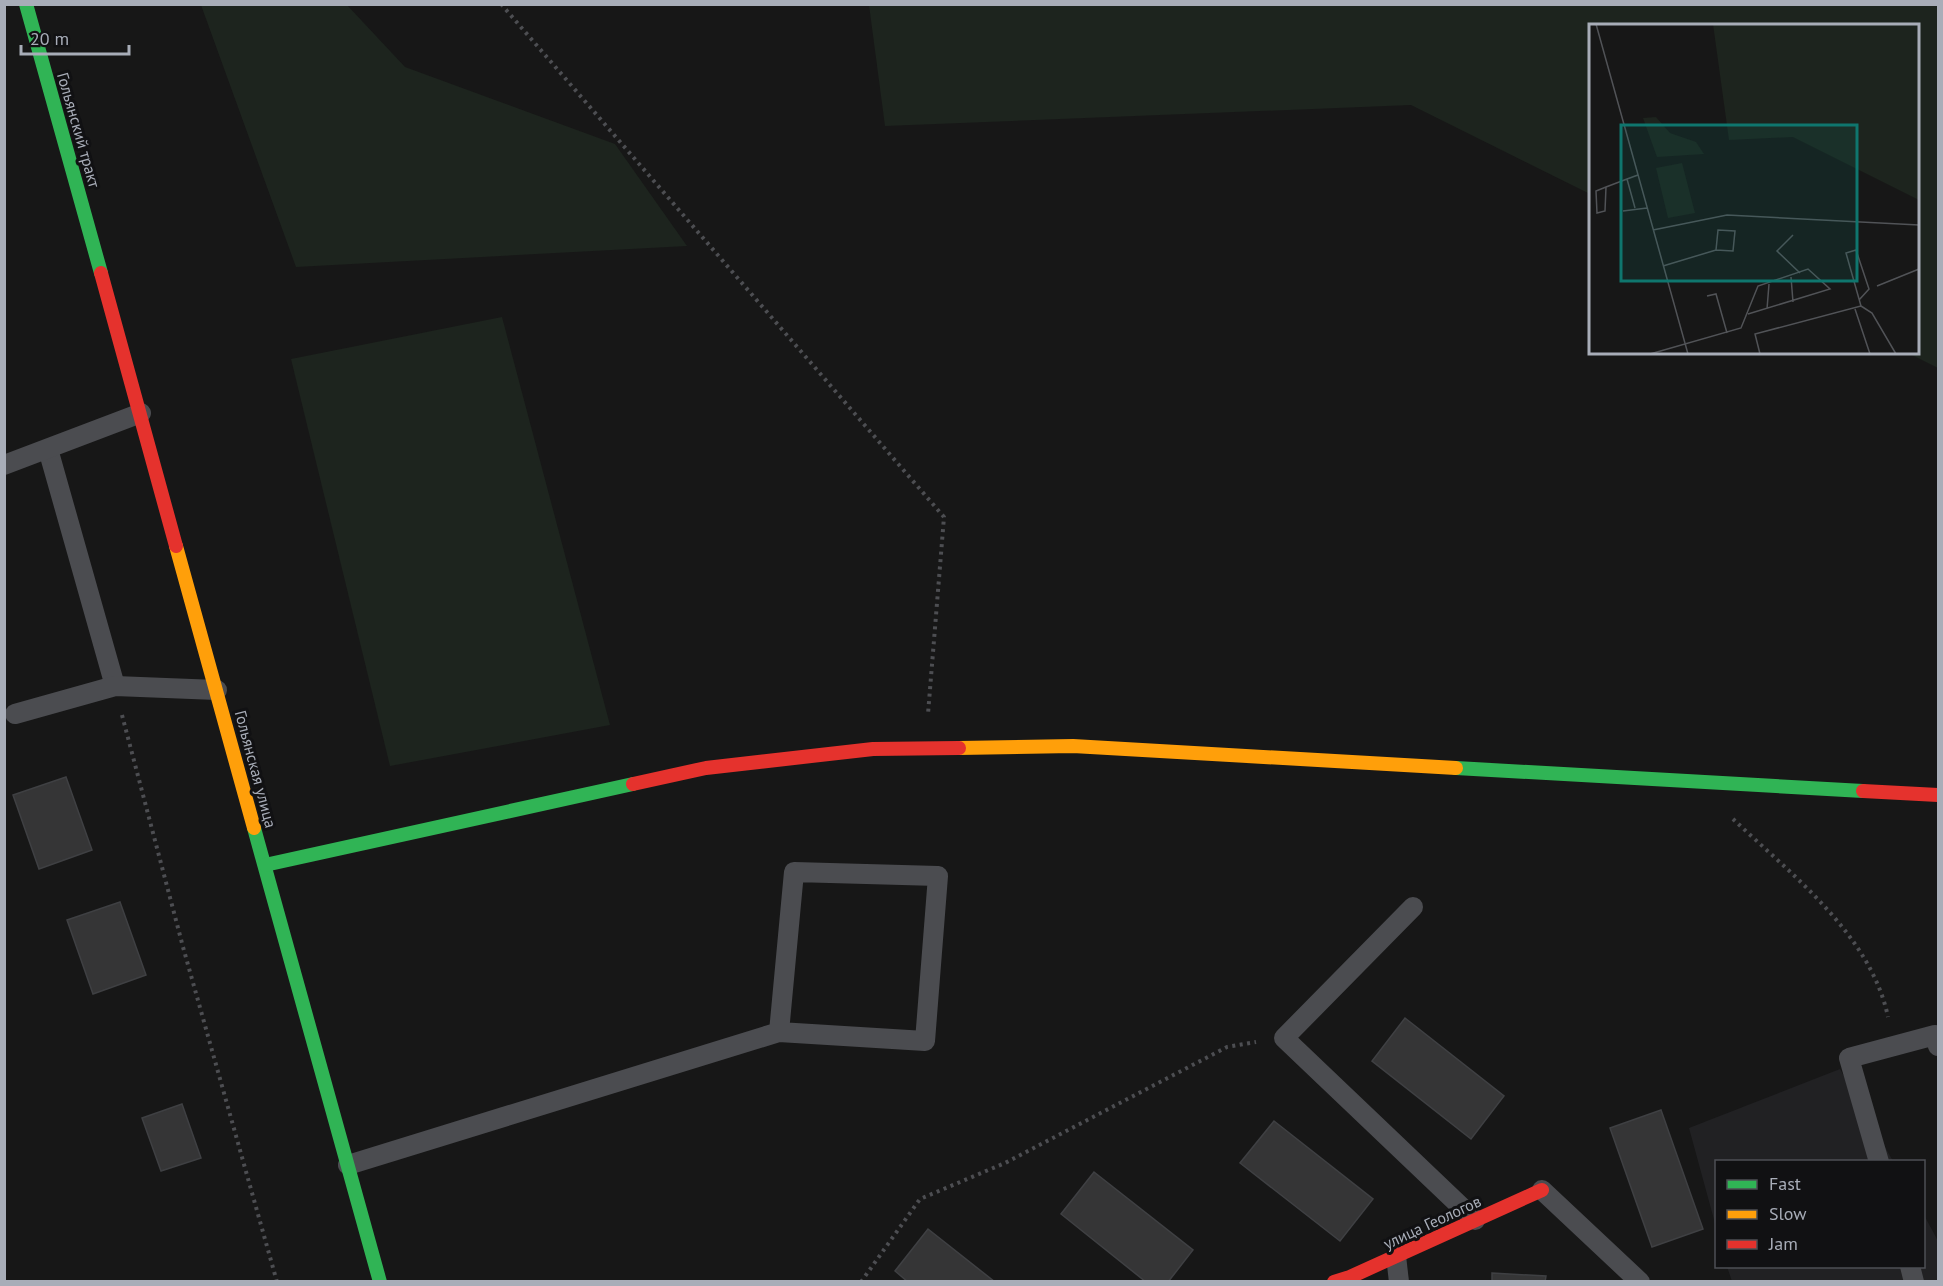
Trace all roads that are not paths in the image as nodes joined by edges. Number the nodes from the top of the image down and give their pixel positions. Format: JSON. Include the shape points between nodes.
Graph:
{"nodes":[{"id":1,"x":26,"y":4,"type":"edge"},
{"id":2,"x":100,"y":265,"type":"joint"},
{"id":3,"x":141,"y":413,"type":"junction"},
{"id":4,"x":48,"y":448,"type":"junction"},
{"id":5,"x":4,"y":465,"type":"edge"},
{"id":6,"x":115,"y":686,"type":"junction"},
{"id":7,"x":217,"y":690,"type":"junction"},
{"id":8,"x":15,"y":714,"type":"dead end"},
{"id":9,"x":1938,"y":795,"type":"edge"},
{"id":10,"x":265,"y":865,"type":"junction"},
{"id":11,"x":1413,"y":907,"type":"dead end"},
{"id":12,"x":779,"y":1032,"type":"junction"},
{"id":13,"x":1938,"y":1046,"type":"edge"},
{"id":14,"x":1879,"y":1160,"type":"edge"},
{"id":15,"x":348,"y":1165,"type":"junction"},
{"id":16,"x":1542,"y":1190,"type":"joint"},
{"id":17,"x":1475,"y":1220,"type":"junction"},
{"id":18,"x":1396,"y":1256,"type":"junction"},
{"id":19,"x":380,"y":1281,"type":"edge"},
{"id":20,"x":1334,"y":1281,"type":"edge"},
{"id":21,"x":1399,"y":1281,"type":"edge"},
{"id":22,"x":1640,"y":1281,"type":"edge"}],
"edges":[{"from":1,"to":2,"type":"street","name":"Гольянский тракт"},
{"from":2,"to":3,"type":"street","name":"Гольянская улица"},
{"from":3,"to":4,"type":"lane"},
{"from":3,"to":7,"type":"street","name":"Гольянская улица"},
{"from":4,"to":5,"type":"lane"},
{"from":4,"to":6,"type":"lane"},
{"from":6,"to":7,"type":"lane"},
{"from":6,"to":8,"type":"lane"},
{"from":7,"to":10,"type":"street","name":"Гольянская улица"},
{"from":9,"to":10,"type":"street","via":[[1072,746],[873,749],[706,768]]},
{"from":10,"to":15,"type":"street","name":"Гольянская улица"},
{"from":11,"to":17,"type":"lane","via":[[1284,1038]]},
{"from":12,"to":12,"type":"lane","via":[[925,1041],[938,876],[794,872]]},
{"from":12,"to":15,"type":"lane"},
{"from":13,"to":14,"type":"lane","via":[[1935,1035],[1849,1058]]},
{"from":15,"to":19,"type":"street","name":"Гольянская улица"},
{"from":16,"to":17,"type":"street","name":"улица Геологов"},
{"from":16,"to":22,"type":"lane"},
{"from":17,"to":18,"type":"street","name":"улица Геологов"},
{"from":18,"to":20,"type":"street","name":"улица Геологов"},
{"from":18,"to":21,"type":"lane"}]}
